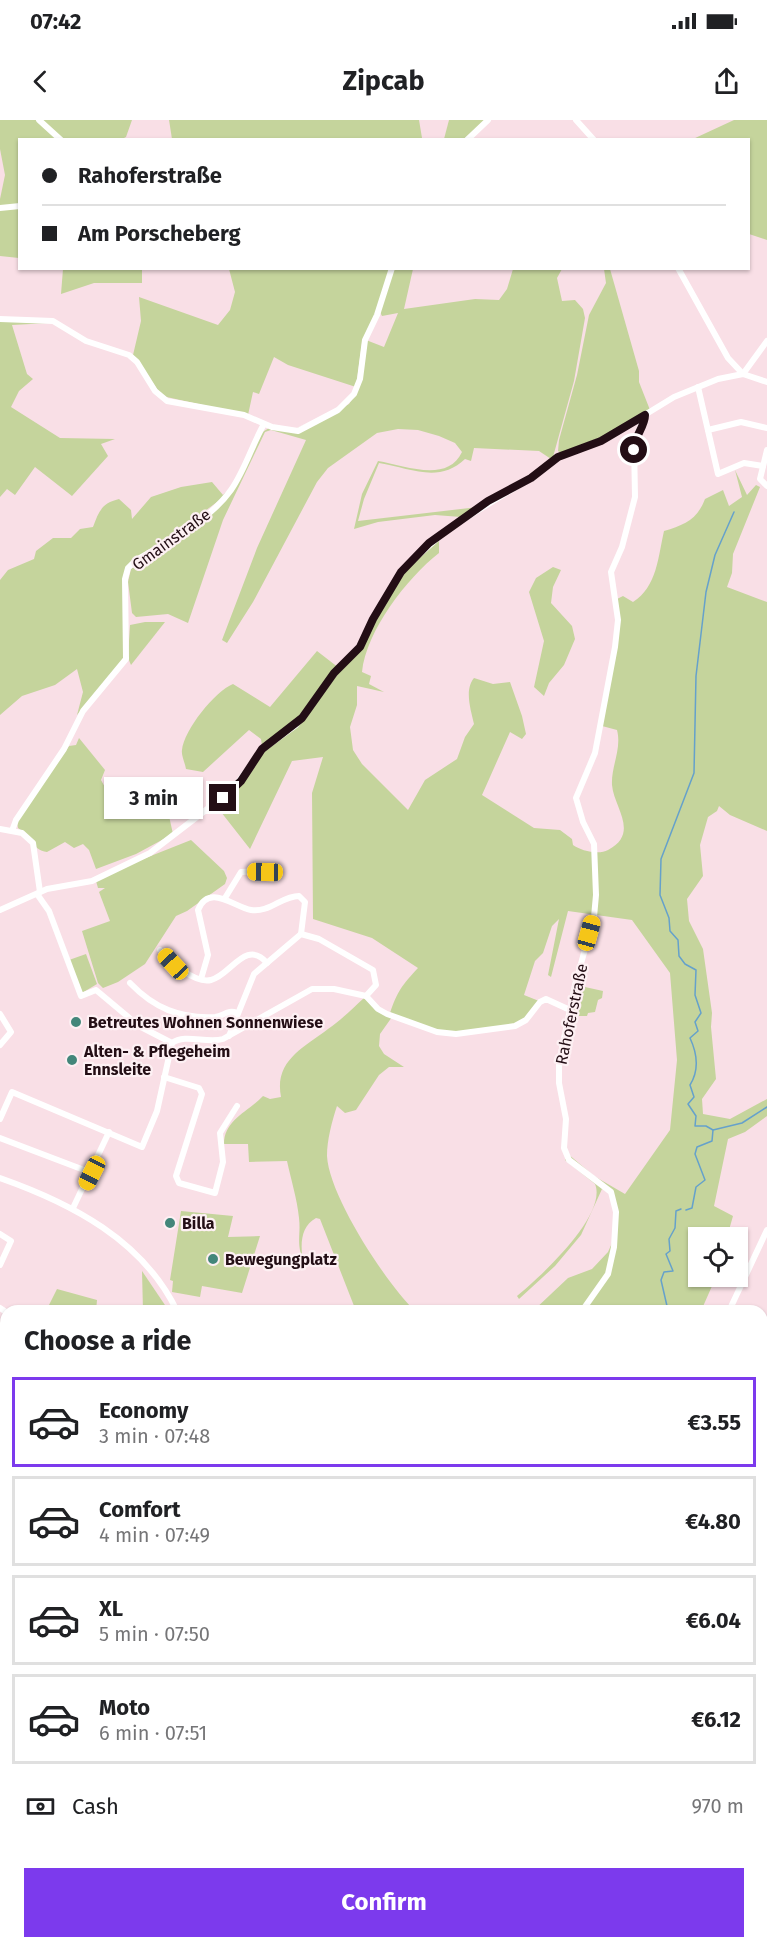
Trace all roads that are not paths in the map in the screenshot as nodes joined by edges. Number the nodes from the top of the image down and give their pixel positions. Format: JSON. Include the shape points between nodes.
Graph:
{"nodes":[{"id":1,"x":39,"y":120,"type":"edge"},
{"id":2,"x":488,"y":120,"type":"edge"},
{"id":3,"x":576,"y":120,"type":"edge"},
{"id":4,"x":58,"y":138,"type":"edge"},
{"id":5,"x":469,"y":138,"type":"edge"},
{"id":6,"x":592,"y":138,"type":"edge"},
{"id":7,"x":18,"y":206,"type":"edge"},
{"id":8,"x":0,"y":208,"type":"edge"},
{"id":9,"x":391,"y":270,"type":"edge"},
{"id":10,"x":679,"y":270,"type":"edge"},
{"id":11,"x":0,"y":319,"type":"edge"},
{"id":12,"x":767,"y":341,"type":"edge"},
{"id":13,"x":743,"y":374,"type":"junction"},
{"id":14,"x":767,"y":382,"type":"edge"},
{"id":15,"x":698,"y":387,"type":"junction"},
{"id":16,"x":645,"y":415,"type":"junction"},
{"id":17,"x":264,"y":424,"type":"junction"},
{"id":18,"x":767,"y":428,"type":"edge"},
{"id":19,"x":708,"y":430,"type":"junction"},
{"id":20,"x":767,"y":450,"type":"edge"},
{"id":21,"x":763,"y":466,"type":"junction"},
{"id":22,"x":767,"y":486,"type":"edge"},
{"id":23,"x":0,"y":829,"type":"edge"},
{"id":24,"x":12,"y":831,"type":"junction"},
{"id":25,"x":279,"y":870,"type":"dead end"},
{"id":26,"x":38,"y":893,"type":"junction"},
{"id":27,"x":225,"y":898,"type":"junction"},
{"id":28,"x":0,"y":910,"type":"edge"},
{"id":29,"x":301,"y":934,"type":"junction"},
{"id":30,"x":160,"y":950,"type":"dead end"},
{"id":31,"x":267,"y":963,"type":"junction"},
{"id":32,"x":201,"y":979,"type":"junction"},
{"id":33,"x":130,"y":982,"type":"dead end"},
{"id":34,"x":366,"y":996,"type":"junction"},
{"id":35,"x":570,"y":1010,"type":"junction"},
{"id":36,"x":237,"y":1013,"type":"junction"},
{"id":37,"x":0,"y":1014,"type":"edge"},
{"id":38,"x":229,"y":1036,"type":"junction"},
{"id":39,"x":172,"y":1043,"type":"junction"},
{"id":40,"x":0,"y":1045,"type":"edge"},
{"id":41,"x":165,"y":1077,"type":"junction"},
{"id":42,"x":237,"y":1106,"type":"dead end"},
{"id":43,"x":0,"y":1119,"type":"edge"},
{"id":44,"x":109,"y":1132,"type":"junction"},
{"id":45,"x":0,"y":1138,"type":"edge"},
{"id":46,"x":92,"y":1173,"type":"junction"},
{"id":47,"x":0,"y":1178,"type":"edge"},
{"id":48,"x":74,"y":1208,"type":"junction"},
{"id":49,"x":767,"y":1230,"type":"edge"},
{"id":50,"x":3,"y":1235,"type":"edge"},
{"id":51,"x":0,"y":1265,"type":"edge"},
{"id":52,"x":174,"y":1305,"type":"edge"},
{"id":53,"x":586,"y":1305,"type":"edge"},
{"id":54,"x":732,"y":1305,"type":"edge"}],
"edges":[{"from":1,"to":4,"type":"street"},
{"from":2,"to":5,"type":"street"},
{"from":3,"to":6,"type":"street"},
{"from":7,"to":8,"type":"street"},
{"from":9,"to":17,"type":"street","via":[[365,340],[357,387],[348,403],[302,430]]},
{"from":10,"to":13,"type":"street","via":[[722,350]]},
{"from":11,"to":17,"type":"street","via":[[61,324],[86,341],[129,355],[154,392],[167,401],[244,415]]},
{"from":12,"to":13,"type":"street"},
{"from":13,"to":14,"type":"street"},
{"from":13,"to":15,"type":"street"},
{"from":15,"to":16,"type":"street"},
{"from":15,"to":19,"type":"street"},
{"from":16,"to":26,"type":"street","via":[[601,441],[558,457],[429,543],[401,572],[362,643],[328,680],[302,718],[262,749],[232,790],[172,839],[102,877]]},
{"from":16,"to":35,"type":"street","name":"Rahoferstraße","via":[[634,443],[635,497],[611,572],[618,620],[615,647],[594,753],[576,798],[594,844],[596,895]]},
{"from":17,"to":24,"type":"street","name":"Gmainstraße","via":[[224,498],[128,568],[126,659],[83,711]]},
{"from":18,"to":19,"type":"street","via":[[741,422]]},
{"from":19,"to":21,"type":"street","via":[[719,474],[744,463]]},
{"from":20,"to":21,"type":"street"},
{"from":21,"to":22,"type":"street","via":[[761,482]]},
{"from":23,"to":24,"type":"street"},
{"from":24,"to":26,"type":"street","via":[[25,834],[33,843]]},
{"from":25,"to":27,"type":"street","via":[[240,872]]},
{"from":26,"to":28,"type":"street"},
{"from":26,"to":39,"type":"street","via":[[53,919],[81,996],[96,990],[139,1026]]},
{"from":27,"to":29,"type":"street","via":[[243,908],[260,910],[299,896],[305,902]]},
{"from":27,"to":32,"type":"street","via":[[212,898],[199,908],[208,955]]},
{"from":29,"to":31,"type":"street"},
{"from":29,"to":34,"type":"street","via":[[319,939],[373,970],[376,985]]},
{"from":30,"to":32,"type":"street","via":[[177,967]]},
{"from":31,"to":32,"type":"street","via":[[258,956],[247,955],[214,979]]},
{"from":31,"to":36,"type":"street","via":[[253,975]]},
{"from":33,"to":36,"type":"street","via":[[154,1004],[178,1015],[217,1017],[231,1011]]},
{"from":34,"to":35,"type":"street","via":[[381,1011],[448,1033],[515,1026],[546,999]]},
{"from":34,"to":38,"type":"street","via":[[334,989],[307,990]]},
{"from":35,"to":53,"type":"street","name":"Rahoferstraße","via":[[559,1069],[566,1119],[564,1151],[569,1160],[611,1192],[616,1212],[608,1274]]},
{"from":36,"to":38,"type":"street"},
{"from":37,"to":40,"type":"street","via":[[11,1032]]},
{"from":38,"to":39,"type":"street","via":[[210,1042],[181,1039]]},
{"from":39,"to":41,"type":"street"},
{"from":41,"to":42,"type":"street","via":[[198,1088],[202,1094],[175,1178],[179,1183],[215,1193],[223,1162],[220,1133]]},
{"from":41,"to":44,"type":"street","via":[[142,1147]]},
{"from":43,"to":44,"type":"street","via":[[12,1092]]},
{"from":44,"to":46,"type":"street"},
{"from":45,"to":46,"type":"street"},
{"from":46,"to":48,"type":"street"},
{"from":47,"to":48,"type":"street"},
{"from":48,"to":52,"type":"street","via":[[147,1265]]},
{"from":49,"to":54,"type":"street"},
{"from":50,"to":51,"type":"street","via":[[11,1241]]}]}
